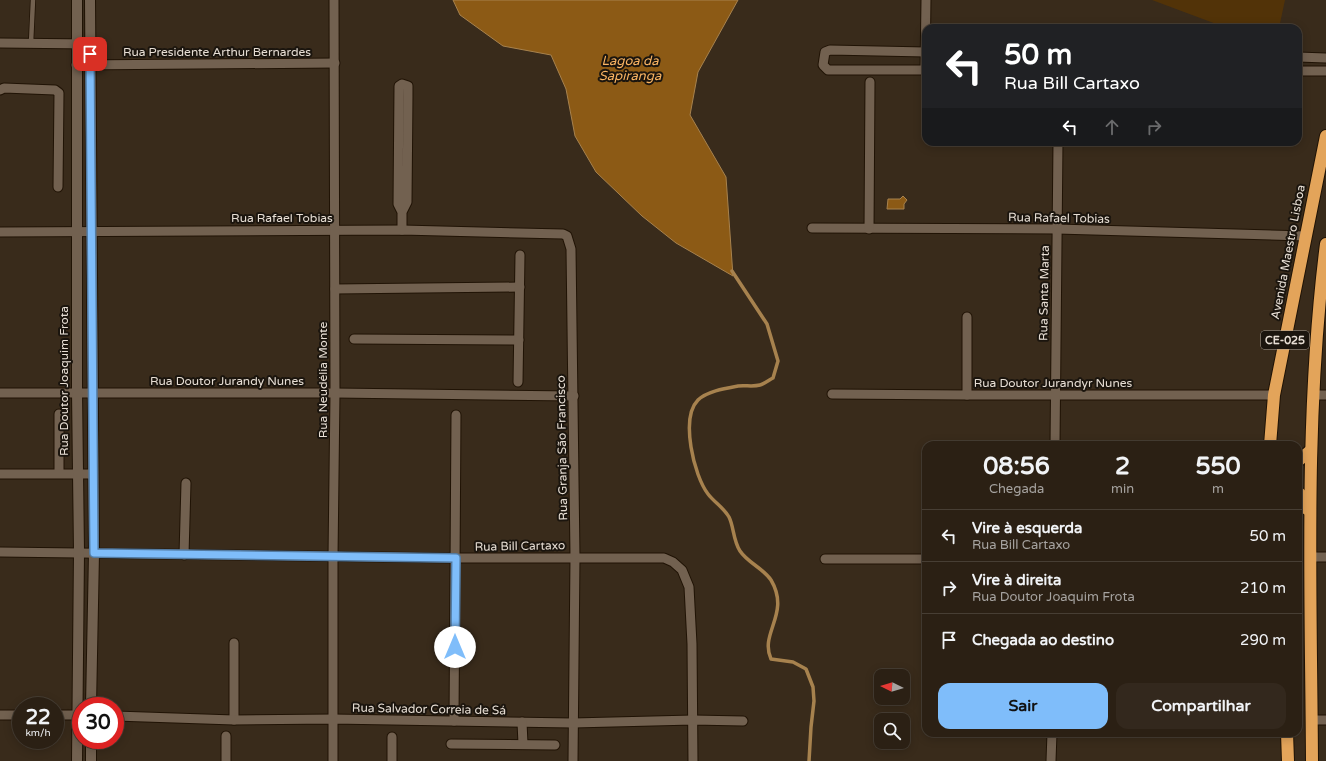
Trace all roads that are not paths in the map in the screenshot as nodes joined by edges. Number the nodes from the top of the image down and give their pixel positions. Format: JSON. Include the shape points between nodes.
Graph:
{"nodes":[{"id":1,"x":33,"y":0,"type":"edge"},
{"id":2,"x":77,"y":0,"type":"edge"},
{"id":3,"x":90,"y":0,"type":"edge"},
{"id":4,"x":334,"y":0,"type":"edge"},
{"id":5,"x":926,"y":0,"type":"edge"},
{"id":6,"x":926,"y":24,"type":"edge"},
{"id":7,"x":0,"y":43,"type":"edge"},
{"id":8,"x":31,"y":43,"type":"junction"},
{"id":9,"x":77,"y":44,"type":"junction"},
{"id":10,"x":90,"y":44,"type":"junction"},
{"id":11,"x":922,"y":52,"type":"edge"},
{"id":12,"x":1302,"y":57,"type":"edge"},
{"id":13,"x":1326,"y":58,"type":"edge"},
{"id":14,"x":335,"y":63,"type":"junction"},
{"id":15,"x":90,"y":64,"type":"junction"},
{"id":16,"x":76,"y":65,"type":"junction"},
{"id":17,"x":922,"y":70,"type":"edge"},
{"id":18,"x":1302,"y":71,"type":"edge"},
{"id":19,"x":1326,"y":71,"type":"edge"},
{"id":20,"x":870,"y":82,"type":"dead end"},
{"id":21,"x":0,"y":90,"type":"edge"},
{"id":22,"x":1326,"y":136,"type":"edge"},
{"id":23,"x":1058,"y":146,"type":"edge"},
{"id":24,"x":58,"y":187,"type":"dead end"},
{"id":25,"x":402,"y":212,"type":"junction"},
{"id":26,"x":812,"y":228,"type":"dead end"},
{"id":27,"x":869,"y":229,"type":"junction"},
{"id":28,"x":1057,"y":229,"type":"junction"},
{"id":29,"x":335,"y":230,"type":"junction"},
{"id":30,"x":402,"y":230,"type":"junction"},
{"id":31,"x":92,"y":231,"type":"junction"},
{"id":32,"x":0,"y":232,"type":"edge"},
{"id":33,"x":76,"y":232,"type":"junction"},
{"id":34,"x":563,"y":234,"type":"joint"},
{"id":35,"x":1306,"y":236,"type":"junction"},
{"id":36,"x":1326,"y":244,"type":"edge"},
{"id":37,"x":520,"y":255,"type":"dead end"},
{"id":38,"x":520,"y":287,"type":"junction"},
{"id":39,"x":335,"y":289,"type":"junction"},
{"id":40,"x":967,"y":317,"type":"dead end"},
{"id":41,"x":354,"y":339,"type":"dead end"},
{"id":42,"x":519,"y":340,"type":"junction"},
{"id":43,"x":518,"y":382,"type":"dead end"},
{"id":44,"x":77,"y":392,"type":"junction"},
{"id":45,"x":93,"y":392,"type":"junction"},
{"id":46,"x":0,"y":393,"type":"edge"},
{"id":47,"x":335,"y":393,"type":"junction"},
{"id":48,"x":832,"y":394,"type":"dead end"},
{"id":49,"x":1274,"y":394,"type":"junction"},
{"id":50,"x":967,"y":395,"type":"junction"},
{"id":51,"x":1055,"y":395,"type":"junction"},
{"id":52,"x":1313,"y":395,"type":"junction"},
{"id":53,"x":1326,"y":395,"type":"edge"},
{"id":54,"x":574,"y":396,"type":"junction"},
{"id":55,"x":59,"y":414,"type":"dead end"},
{"id":56,"x":456,"y":415,"type":"dead end"},
{"id":57,"x":1055,"y":441,"type":"edge"},
{"id":58,"x":1270,"y":441,"type":"edge"},
{"id":59,"x":1310,"y":451,"type":"junction"},
{"id":60,"x":1302,"y":458,"type":"edge"},
{"id":61,"x":59,"y":473,"type":"junction"},
{"id":62,"x":0,"y":474,"type":"edge"},
{"id":63,"x":78,"y":474,"type":"junction"},
{"id":64,"x":94,"y":474,"type":"junction"},
{"id":65,"x":186,"y":483,"type":"dead end"},
{"id":66,"x":1302,"y":498,"type":"edge"},
{"id":67,"x":1310,"y":528,"type":"junction"},
{"id":68,"x":0,"y":552,"type":"edge"},
{"id":69,"x":79,"y":552,"type":"junction"},
{"id":70,"x":94,"y":553,"type":"junction"},
{"id":71,"x":184,"y":555,"type":"junction"},
{"id":72,"x":1310,"y":556,"type":"junction"},
{"id":73,"x":333,"y":557,"type":"junction"},
{"id":74,"x":575,"y":557,"type":"junction"},
{"id":75,"x":1326,"y":557,"type":"edge"},
{"id":76,"x":456,"y":558,"type":"junction"},
{"id":77,"x":825,"y":559,"type":"dead end"},
{"id":78,"x":922,"y":559,"type":"edge"},
{"id":79,"x":234,"y":643,"type":"dead end"},
{"id":80,"x":80,"y":697,"type":"edge"},
{"id":81,"x":91,"y":697,"type":"edge"},
{"id":82,"x":0,"y":715,"type":"edge"},
{"id":83,"x":12,"y":715,"type":"edge"},
{"id":84,"x":124,"y":716,"type":"edge"},
{"id":85,"x":333,"y":719,"type":"junction"},
{"id":86,"x":234,"y":720,"type":"junction"},
{"id":87,"x":693,"y":720,"type":"junction"},
{"id":88,"x":1312,"y":720,"type":"junction"},
{"id":89,"x":1326,"y":720,"type":"edge"},
{"id":90,"x":454,"y":721,"type":"junction"},
{"id":91,"x":743,"y":721,"type":"dead end"},
{"id":92,"x":522,"y":722,"type":"junction"},
{"id":93,"x":573,"y":723,"type":"junction"},
{"id":94,"x":226,"y":736,"type":"dead end"},
{"id":95,"x":1052,"y":737,"type":"edge"},
{"id":96,"x":1287,"y":737,"type":"edge"},
{"id":97,"x":392,"y":738,"type":"dead end"},
{"id":98,"x":451,"y":744,"type":"dead end"},
{"id":99,"x":523,"y":744,"type":"junction"},
{"id":100,"x":556,"y":744,"type":"dead end"},
{"id":101,"x":79,"y":749,"type":"edge"},
{"id":102,"x":91,"y":749,"type":"edge"},
{"id":103,"x":78,"y":761,"type":"edge"},
{"id":104,"x":91,"y":761,"type":"edge"},
{"id":105,"x":226,"y":761,"type":"edge"},
{"id":106,"x":333,"y":761,"type":"edge"},
{"id":107,"x":392,"y":761,"type":"edge"},
{"id":108,"x":573,"y":761,"type":"edge"},
{"id":109,"x":693,"y":761,"type":"edge"},
{"id":110,"x":1051,"y":761,"type":"edge"},
{"id":111,"x":1288,"y":761,"type":"edge"},
{"id":112,"x":1312,"y":761,"type":"edge"}],
"edges":[{"from":1,"to":8,"type":"lane"},
{"from":2,"to":9,"type":"street","name":"Rua Doutor Joaquim Frota"},
{"from":3,"to":10,"type":"street"},
{"from":4,"to":14,"type":"street","name":"Rua Neudélia Monte"},
{"from":5,"to":6,"type":"street"},
{"from":7,"to":8,"type":"street"},
{"from":8,"to":9,"type":"street"},
{"from":9,"to":10,"type":"street"},
{"from":9,"to":16,"type":"street","name":"Rua Doutor Joaquim Frota"},
{"from":10,"to":15,"type":"street"},
{"from":11,"to":17,"type":"street","via":[[828,50],[823,53],[822,58],[822,65],[828,70]]},
{"from":12,"to":13,"type":"street"},
{"from":14,"to":15,"type":"street","name":"Rua Presidente Arthur Bernardes"},
{"from":14,"to":29,"type":"street","name":"Rua Neudélia Monte"},
{"from":15,"to":16,"type":"street","name":"Rua Presidente Arthur Bernardes"},
{"from":15,"to":31,"type":"street"},
{"from":16,"to":33,"type":"street","name":"Rua Doutor Joaquim Frota"},
{"from":18,"to":19,"type":"street"},
{"from":20,"to":27,"type":"street"},
{"from":21,"to":24,"type":"street","via":[[55,90],[59,93]]},
{"from":22,"to":35,"type":"highway","name":"Avenida Maestro Lisboa","number":"CE-025"},
{"from":23,"to":28,"type":"street","name":"Rua Santa Marta"},
{"from":25,"to":25,"type":"street","via":[[407,202],[408,96],[408,86],[402,84],[399,86],[398,204]]},
{"from":25,"to":30,"type":"street"},
{"from":26,"to":27,"type":"street","name":"Rua Rafael Tobias"},
{"from":27,"to":28,"type":"street","name":"Rua Rafael Tobias"},
{"from":28,"to":35,"type":"street","name":"Rua Rafael Tobias"},
{"from":28,"to":51,"type":"street","name":"Rua Santa Marta"},
{"from":29,"to":30,"type":"street","name":"Rua Rafael Tobias"},
{"from":29,"to":31,"type":"street","name":"Rua Rafael Tobias"},
{"from":29,"to":39,"type":"street","name":"Rua Neudélia Monte"},
{"from":30,"to":34,"type":"street","name":"Rua Rafael Tobias"},
{"from":31,"to":33,"type":"street","name":"Rua Rafael Tobias"},
{"from":31,"to":45,"type":"street"},
{"from":32,"to":33,"type":"street","name":"Rua Rafael Tobias"},
{"from":33,"to":44,"type":"street","name":"Rua Doutor Joaquim Frota"},
{"from":34,"to":54,"type":"street","name":"Rua Granja São Francisco","via":[[569,239],[571,249]]},
{"from":35,"to":49,"type":"highway","name":"Avenida Maestro Lisboa","number":"CE-025"},
{"from":36,"to":52,"type":"highway","number":"CE-025","via":[[1320,290]]},
{"from":37,"to":38,"type":"street"},
{"from":38,"to":39,"type":"street"},
{"from":38,"to":42,"type":"street"},
{"from":39,"to":47,"type":"street","name":"Rua Neudélia Monte"},
{"from":40,"to":50,"type":"street"},
{"from":41,"to":42,"type":"street"},
{"from":42,"to":43,"type":"street"},
{"from":44,"to":45,"type":"street","name":"Rua Doutor Jurandy Nunes"},
{"from":44,"to":46,"type":"street","name":"Rua Doutor Jurandy Nunes"},
{"from":44,"to":63,"type":"street","name":"Rua Doutor Joaquim Frota"},
{"from":45,"to":47,"type":"street","name":"Rua Doutor Jurandy Nunes"},
{"from":45,"to":64,"type":"street"},
{"from":47,"to":54,"type":"street","name":"Rua Doutor Jurandy Nunes"},
{"from":47,"to":73,"type":"street","name":"Rua Neudélia Monte"},
{"from":48,"to":50,"type":"street","name":"Rua Doutor Jurandyr Nunes"},
{"from":49,"to":51,"type":"street","name":"Rua Doutor Jurandyr Nunes"},
{"from":49,"to":58,"type":"highway","name":"Avenida Maestro Lisboa","number":"CE-025"},
{"from":50,"to":51,"type":"street","name":"Rua Doutor Jurandyr Nunes"},
{"from":51,"to":57,"type":"street","name":"Rua Santa Marta"},
{"from":52,"to":53,"type":"street"},
{"from":52,"to":59,"type":"highway","number":"CE-025"},
{"from":54,"to":74,"type":"street","name":"Rua Granja São Francisco"},
{"from":55,"to":61,"type":"street"},
{"from":56,"to":76,"type":"street"},
{"from":59,"to":60,"type":"highway"},
{"from":59,"to":67,"type":"highway","number":"CE-025"},
{"from":61,"to":62,"type":"street"},
{"from":61,"to":63,"type":"street"},
{"from":63,"to":64,"type":"street"},
{"from":63,"to":69,"type":"street","name":"Rua Doutor Joaquim Frota"},
{"from":64,"to":70,"type":"street"},
{"from":65,"to":71,"type":"street"},
{"from":66,"to":67,"type":"highway","via":[[1306,503]]},
{"from":67,"to":72,"type":"highway","number":"CE-025"},
{"from":68,"to":69,"type":"street","name":"Rua Bill Cartaxo"},
{"from":69,"to":70,"type":"street","name":"Rua Bill Cartaxo"},
{"from":69,"to":80,"type":"street","name":"Rua Doutor Joaquim Frota"},
{"from":70,"to":71,"type":"street","name":"Rua Bill Cartaxo"},
{"from":70,"to":81,"type":"street"},
{"from":71,"to":73,"type":"street","name":"Rua Bill Cartaxo"},
{"from":72,"to":75,"type":"street"},
{"from":72,"to":88,"type":"highway","number":"CE-025"},
{"from":73,"to":76,"type":"street","name":"Rua Bill Cartaxo"},
{"from":73,"to":85,"type":"street","name":"Rua Neudélia Monte"},
{"from":74,"to":76,"type":"street","name":"Rua Bill Cartaxo"},
{"from":74,"to":87,"type":"street","name":"Rua Bill Cartaxo","via":[[664,558],[682,570],[689,587]]},
{"from":74,"to":93,"type":"street","name":"Rua Granja São Francisco"},
{"from":76,"to":90,"type":"street"},
{"from":77,"to":78,"type":"street"},
{"from":79,"to":86,"type":"street"},
{"from":82,"to":83,"type":"street"},
{"from":84,"to":86,"type":"street","name":"Rua Salvador Correia de Sá"},
{"from":85,"to":86,"type":"street","name":"Rua Salvador Correia de Sá"},
{"from":85,"to":90,"type":"street","name":"Rua Salvador Correia de Sá"},
{"from":85,"to":106,"type":"street","name":"Rua Neudélia Monte"},
{"from":87,"to":91,"type":"street","name":"Rua Salvador Correia de Sá"},
{"from":87,"to":93,"type":"street","name":"Rua Salvador Correia de Sá"},
{"from":87,"to":109,"type":"street"},
{"from":88,"to":89,"type":"street"},
{"from":88,"to":112,"type":"highway","number":"CE-025"},
{"from":90,"to":92,"type":"street","name":"Rua Salvador Correia de Sá"},
{"from":92,"to":93,"type":"street","name":"Rua Salvador Correia de Sá"},
{"from":92,"to":99,"type":"street"},
{"from":93,"to":108,"type":"street","name":"Rua Granja São Francisco"},
{"from":94,"to":105,"type":"street"},
{"from":95,"to":110,"type":"street"},
{"from":96,"to":111,"type":"highway"},
{"from":97,"to":107,"type":"street"},
{"from":98,"to":99,"type":"street"},
{"from":99,"to":100,"type":"street"},
{"from":101,"to":103,"type":"street","name":"Rua Doutor Joaquim Frota"},
{"from":102,"to":104,"type":"street"}]}
